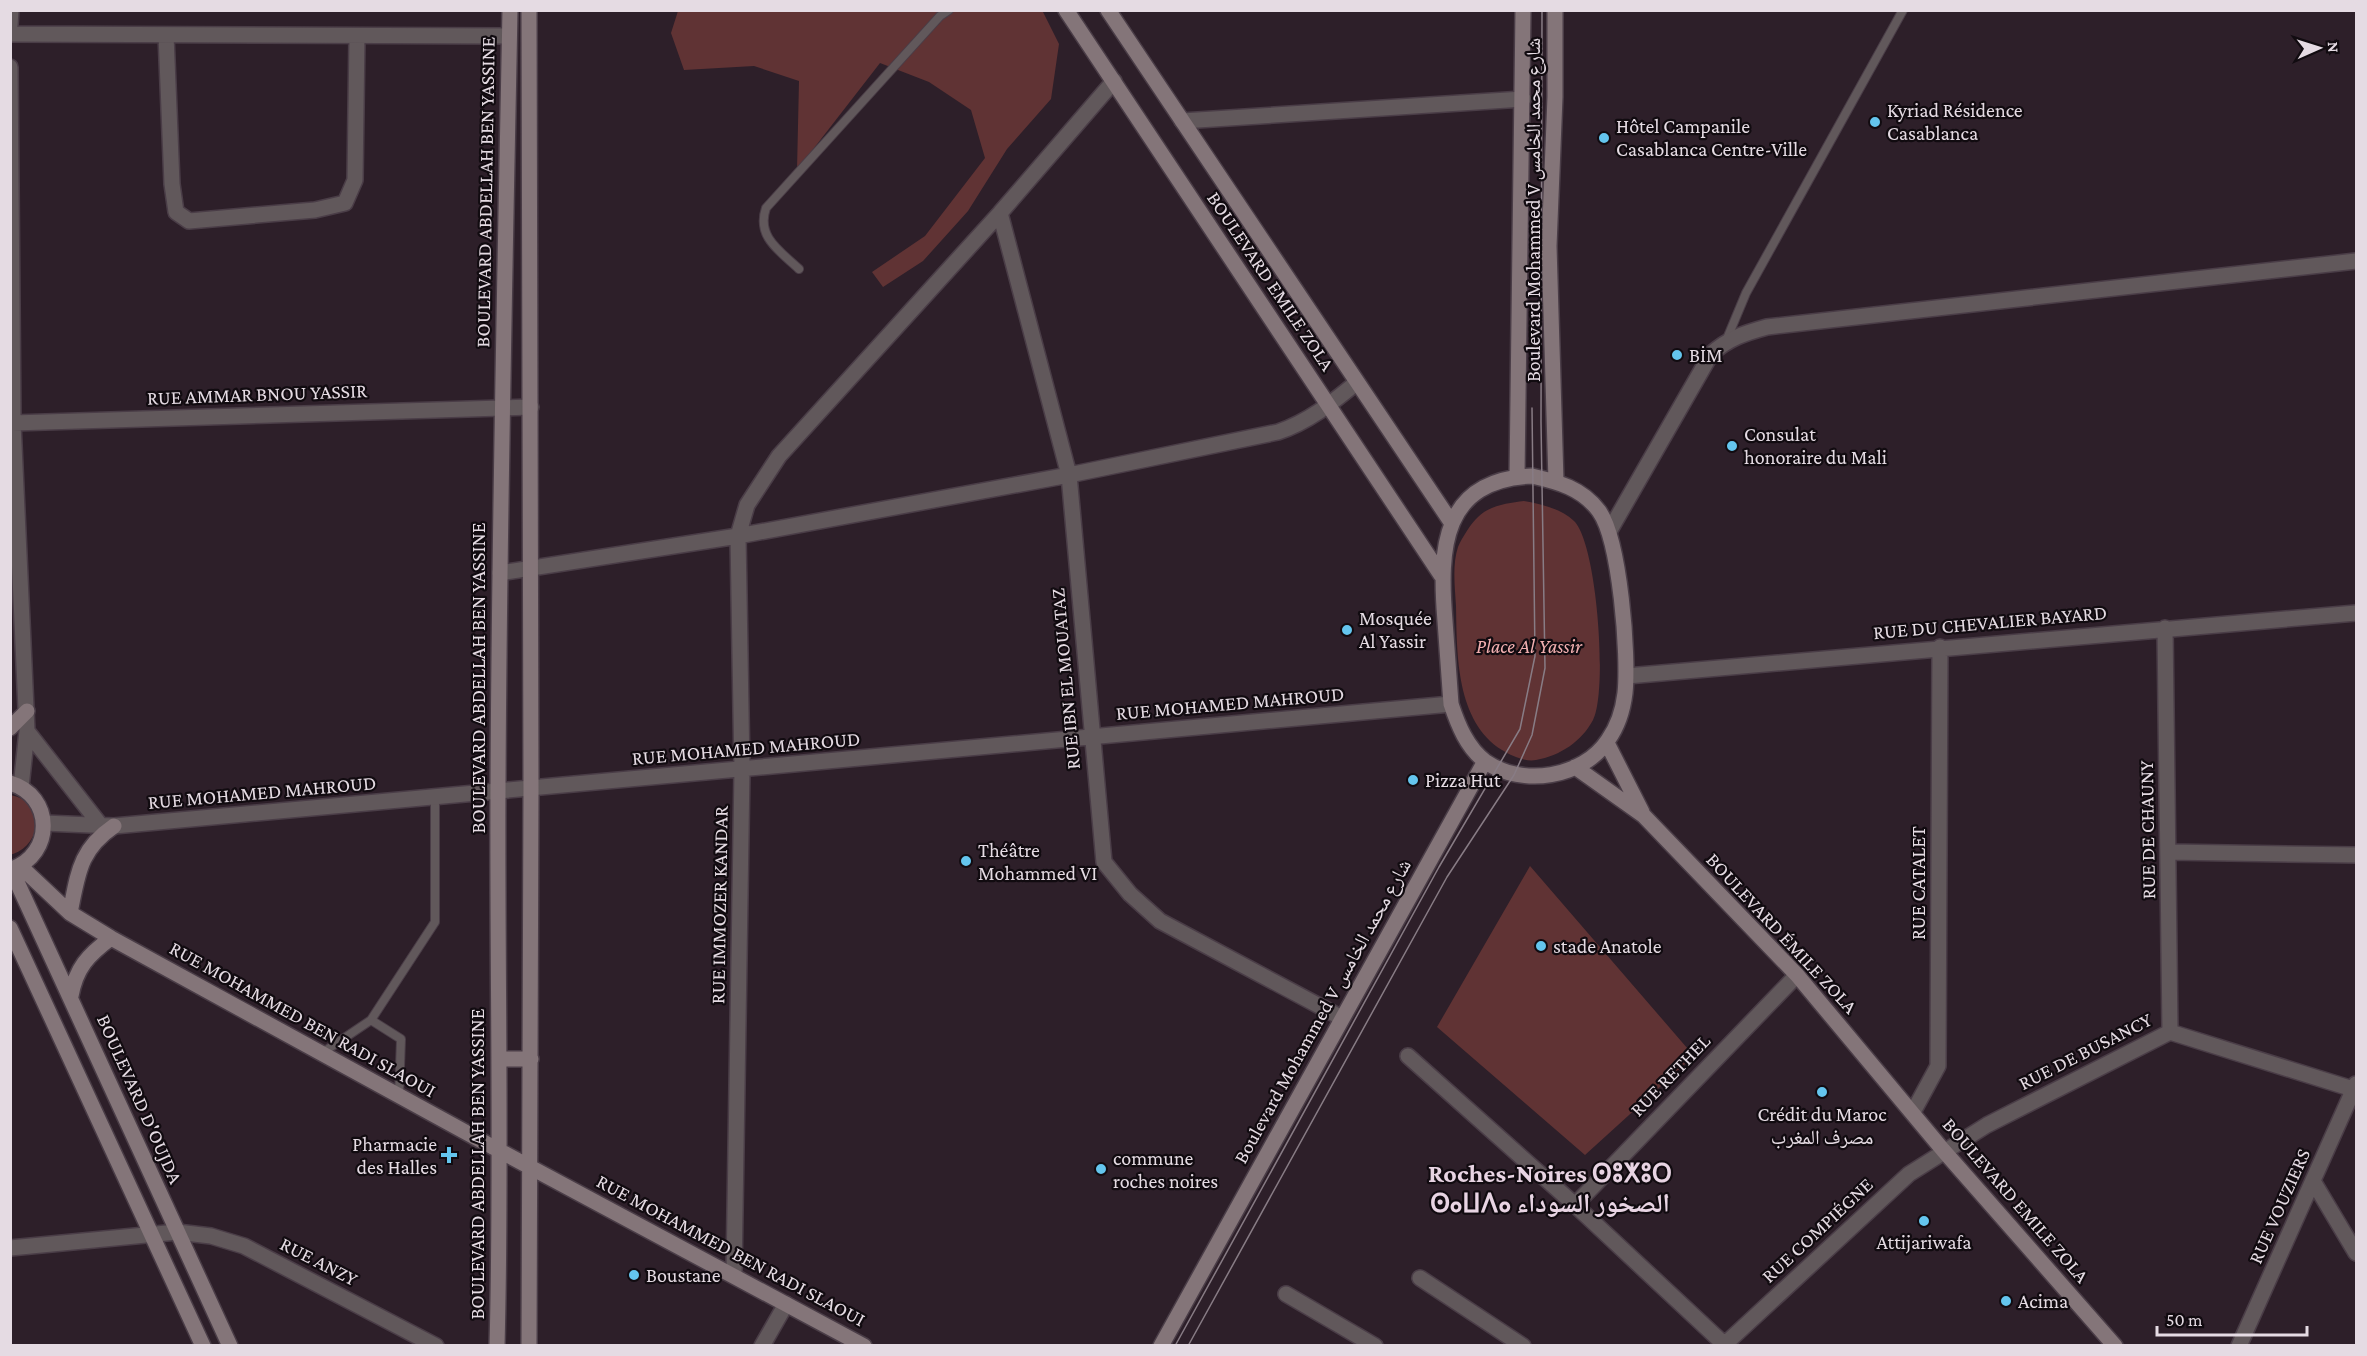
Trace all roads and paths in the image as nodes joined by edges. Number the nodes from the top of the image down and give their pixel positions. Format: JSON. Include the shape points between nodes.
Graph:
{"nodes":[{"id":1,"x":11,"y":10,"type":"edge"},
{"id":2,"x":510,"y":10,"type":"edge"},
{"id":3,"x":529,"y":10,"type":"edge"},
{"id":4,"x":949,"y":10,"type":"edge"},
{"id":5,"x":1066,"y":10,"type":"edge"},
{"id":6,"x":1108,"y":10,"type":"edge"},
{"id":7,"x":1523,"y":10,"type":"edge"},
{"id":8,"x":1554,"y":10,"type":"edge"},
{"id":9,"x":1903,"y":10,"type":"edge"},
{"id":10,"x":10,"y":26,"type":"edge"},
{"id":11,"x":10,"y":34,"type":"edge"},
{"id":12,"x":166,"y":35,"type":"junction"},
{"id":13,"x":357,"y":36,"type":"junction"},
{"id":14,"x":509,"y":36,"type":"junction"},
{"id":15,"x":10,"y":67,"type":"edge"},
{"id":16,"x":1114,"y":81,"type":"junction"},
{"id":17,"x":1523,"y":99,"type":"junction"},
{"id":18,"x":1182,"y":122,"type":"junction"},
{"id":19,"x":1000,"y":213,"type":"junction"},
{"id":20,"x":2356,"y":261,"type":"edge"},
{"id":21,"x":799,"y":269,"type":"dead end"},
{"id":22,"x":1726,"y":341,"type":"junction"},
{"id":23,"x":1356,"y":383,"type":"junction"},
{"id":24,"x":1329,"y":406,"type":"junction"},
{"id":25,"x":501,"y":407,"type":"junction"},
{"id":26,"x":531,"y":407,"type":"junction"},
{"id":27,"x":13,"y":423,"type":"junction"},
{"id":28,"x":1069,"y":475,"type":"junction"},
{"id":29,"x":1517,"y":477,"type":"junction"},
{"id":30,"x":1556,"y":481,"type":"junction"},
{"id":31,"x":1451,"y":522,"type":"junction"},
{"id":32,"x":1610,"y":530,"type":"junction"},
{"id":33,"x":738,"y":536,"type":"junction"},
{"id":34,"x":530,"y":569,"type":"junction"},
{"id":35,"x":500,"y":573,"type":"junction"},
{"id":36,"x":1441,"y":575,"type":"junction"},
{"id":37,"x":2356,"y":613,"type":"edge"},
{"id":38,"x":2165,"y":628,"type":"junction"},
{"id":39,"x":1940,"y":647,"type":"junction"},
{"id":40,"x":1627,"y":676,"type":"junction"},
{"id":41,"x":1451,"y":704,"type":"junction"},
{"id":42,"x":27,"y":711,"type":"junction"},
{"id":43,"x":10,"y":728,"type":"edge"},
{"id":44,"x":27,"y":731,"type":"junction"},
{"id":45,"x":1090,"y":737,"type":"junction"},
{"id":46,"x":1607,"y":743,"type":"junction"},
{"id":47,"x":1485,"y":761,"type":"junction"},
{"id":48,"x":1575,"y":767,"type":"junction"},
{"id":49,"x":741,"y":770,"type":"junction"},
{"id":50,"x":16,"y":785,"type":"edge"},
{"id":51,"x":531,"y":789,"type":"junction"},
{"id":52,"x":498,"y":793,"type":"junction"},
{"id":53,"x":435,"y":799,"type":"junction"},
{"id":54,"x":1644,"y":816,"type":"junction"},
{"id":55,"x":44,"y":823,"type":"junction"},
{"id":56,"x":108,"y":826,"type":"junction"},
{"id":57,"x":2169,"y":852,"type":"junction"},
{"id":58,"x":2356,"y":855,"type":"edge"},
{"id":59,"x":14,"y":868,"type":"edge"},
{"id":60,"x":70,"y":913,"type":"junction"},
{"id":61,"x":10,"y":928,"type":"edge"},
{"id":62,"x":111,"y":938,"type":"junction"},
{"id":63,"x":1797,"y":975,"type":"junction"},
{"id":64,"x":71,"y":996,"type":"junction"},
{"id":65,"x":1342,"y":1018,"type":"junction"},
{"id":66,"x":371,"y":1020,"type":"junction"},
{"id":67,"x":82,"y":1021,"type":"junction"},
{"id":68,"x":58,"y":1030,"type":"junction"},
{"id":69,"x":2170,"y":1032,"type":"junction"},
{"id":70,"x":321,"y":1053,"type":"junction"},
{"id":71,"x":1408,"y":1056,"type":"dead end"},
{"id":72,"x":500,"y":1059,"type":"junction"},
{"id":73,"x":531,"y":1059,"type":"junction"},
{"id":74,"x":1887,"y":1080,"type":"joint"},
{"id":75,"x":2356,"y":1088,"type":"edge"},
{"id":76,"x":399,"y":1095,"type":"junction"},
{"id":77,"x":1913,"y":1112,"type":"junction"},
{"id":78,"x":1943,"y":1150,"type":"junction"},
{"id":79,"x":500,"y":1151,"type":"junction"},
{"id":80,"x":531,"y":1168,"type":"junction"},
{"id":81,"x":2313,"y":1181,"type":"junction"},
{"id":82,"x":1575,"y":1205,"type":"junction"},
{"id":83,"x":177,"y":1232,"type":"junction"},
{"id":84,"x":154,"y":1236,"type":"junction"},
{"id":85,"x":10,"y":1248,"type":"edge"},
{"id":86,"x":2356,"y":1253,"type":"edge"},
{"id":87,"x":734,"y":1274,"type":"junction"},
{"id":88,"x":1420,"y":1278,"type":"dead end"},
{"id":89,"x":1286,"y":1294,"type":"dead end"},
{"id":90,"x":786,"y":1305,"type":"junction"},
{"id":91,"x":1724,"y":1345,"type":"edge"},
{"id":92,"x":203,"y":1346,"type":"edge"},
{"id":93,"x":230,"y":1346,"type":"edge"},
{"id":94,"x":436,"y":1346,"type":"edge"},
{"id":95,"x":497,"y":1346,"type":"edge"},
{"id":96,"x":529,"y":1346,"type":"edge"},
{"id":97,"x":762,"y":1346,"type":"edge"},
{"id":98,"x":864,"y":1346,"type":"edge"},
{"id":99,"x":1161,"y":1346,"type":"edge"},
{"id":100,"x":1375,"y":1346,"type":"edge"},
{"id":101,"x":1523,"y":1346,"type":"edge"},
{"id":102,"x":2115,"y":1346,"type":"edge"},
{"id":103,"x":2239,"y":1346,"type":"edge"}],
"edges":[{"from":1,"to":10,"type":"street"},
{"from":2,"to":14,"type":"street","name":"BOULEVARD ABDELLAH BEN YASSINE"},
{"from":3,"to":26,"type":"street"},
{"from":4,"to":21,"type":"lane","via":[[766,208],[762,219],[764,233]]},
{"from":5,"to":16,"type":"street","name":"BOULEVARD EMILE ZOLA"},
{"from":6,"to":18,"type":"street","name":"BOULEVARD EMILE ZOLA"},
{"from":7,"to":17,"type":"street","name":"Boulevard Mohammed V شارع محمد الخامس"},
{"from":8,"to":30,"type":"street","name":"Boulevard Mohammed V شارع محمد الخامس","via":[[1549,246]]},
{"from":9,"to":22,"type":"lane","via":[[1746,293]]},
{"from":11,"to":12,"type":"street"},
{"from":12,"to":13,"type":"street"},
{"from":12,"to":13,"type":"street","via":[[172,184],[176,212],[189,221],[315,210],[345,203],[355,180]]},
{"from":13,"to":14,"type":"street"},
{"from":14,"to":25,"type":"street","name":"BOULEVARD ABDELLAH BEN YASSINE"},
{"from":15,"to":27,"type":"street"},
{"from":16,"to":19,"type":"street","name":"RUE IMMOZER KANDAR"},
{"from":16,"to":24,"type":"street","name":"BOULEVARD EMILE ZOLA"},
{"from":17,"to":18,"type":"street"},
{"from":17,"to":29,"type":"street","name":"Boulevard Mohammed V شارع محمد الخامس"},
{"from":18,"to":23,"type":"street","name":"BOULEVARD EMILE ZOLA"},
{"from":19,"to":28,"type":"street","name":"RUE IBN EL MOUATAZ"},
{"from":19,"to":33,"type":"street","name":"RUE IMMOZER KANDAR","via":[[779,456],[747,505]]},
{"from":20,"to":22,"type":"street","via":[[1767,327]]},
{"from":22,"to":32,"type":"street","via":[[1711,354]]},
{"from":23,"to":24,"type":"street"},
{"from":23,"to":31,"type":"street","name":"BOULEVARD EMILE ZOLA"},
{"from":24,"to":28,"type":"street","via":[[1278,432]]},
{"from":24,"to":36,"type":"street","name":"BOULEVARD EMILE ZOLA"},
{"from":25,"to":26,"type":"street","name":"RUE AMMAR BNOU YASSIR"},
{"from":25,"to":27,"type":"street","name":"RUE AMMAR BNOU YASSIR"},
{"from":25,"to":35,"type":"street","name":"BOULEVARD ABDELLAH BEN YASSINE"},
{"from":26,"to":34,"type":"street"},
{"from":27,"to":42,"type":"street"},
{"from":28,"to":33,"type":"street"},
{"from":28,"to":45,"type":"street","name":"RUE IBN EL MOUATAZ"},
{"from":29,"to":30,"type":"street"},
{"from":29,"to":31,"type":"street","via":[[1497,481],[1473,494]]},
{"from":30,"to":32,"type":"street","via":[[1579,491],[1599,511]]},
{"from":31,"to":36,"type":"street"},
{"from":32,"to":40,"type":"street","via":[[1616,555]]},
{"from":33,"to":34,"type":"street"},
{"from":33,"to":49,"type":"street","name":"RUE IMMOZER KANDAR"},
{"from":34,"to":35,"type":"street"},
{"from":34,"to":51,"type":"street"},
{"from":35,"to":52,"type":"street","name":"BOULEVARD ABDELLAH BEN YASSINE"},
{"from":36,"to":41,"type":"street"},
{"from":37,"to":38,"type":"street","name":"RUE DU CHEVALIER BAYARD"},
{"from":38,"to":39,"type":"street","name":"RUE DU CHEVALIER BAYARD"},
{"from":38,"to":57,"type":"street","name":"RUE DE CHAUNY"},
{"from":39,"to":40,"type":"street","name":"RUE DU CHEVALIER BAYARD"},
{"from":39,"to":77,"type":"street","name":"RUE CATALET","via":[[1938,1066]]},
{"from":40,"to":46,"type":"street","via":[[1622,711]]},
{"from":41,"to":45,"type":"street","name":"RUE MOHAMED MAHROUD"},
{"from":41,"to":47,"type":"street","via":[[1465,737]]},
{"from":42,"to":43,"type":"street"},
{"from":42,"to":44,"type":"street"},
{"from":44,"to":50,"type":"street"},
{"from":44,"to":56,"type":"street"},
{"from":45,"to":49,"type":"street","name":"RUE MOHAMED MAHROUD"},
{"from":45,"to":65,"type":"street","name":"RUE IBN EL MOUATAZ","via":[[1104,862],[1130,894],[1160,921]]},
{"from":46,"to":48,"type":"street"},
{"from":46,"to":54,"type":"street","name":"BOULEVARD ÉMILE ZOLA"},
{"from":47,"to":48,"type":"street","via":[[1514,775],[1546,776]]},
{"from":47,"to":65,"type":"street","name":"Boulevard Mohammed V شارع محمد الخامس"},
{"from":48,"to":54,"type":"street","name":"BOULEVARD ÉMILE ZOLA"},
{"from":49,"to":51,"type":"street","name":"RUE MOHAMED MAHROUD"},
{"from":49,"to":87,"type":"street","name":"RUE IMMOZER KANDAR"},
{"from":50,"to":55,"type":"street","via":[[36,800]]},
{"from":51,"to":52,"type":"street","name":"RUE MOHAMED MAHROUD"},
{"from":51,"to":73,"type":"street"},
{"from":52,"to":53,"type":"street","name":"RUE MOHAMED MAHROUD"},
{"from":52,"to":72,"type":"street","name":"BOULEVARD ABDELLAH BEN YASSINE"},
{"from":53,"to":56,"type":"street","name":"RUE MOHAMED MAHROUD"},
{"from":53,"to":66,"type":"lane","via":[[435,922]]},
{"from":54,"to":63,"type":"street","name":"BOULEVARD ÉMILE ZOLA"},
{"from":55,"to":56,"type":"street","name":"RUE MOHAMED MAHROUD"},
{"from":55,"to":59,"type":"street","via":[[38,849]]},
{"from":56,"to":60,"type":"street","via":[[85,854]]},
{"from":57,"to":58,"type":"street"},
{"from":57,"to":69,"type":"street","name":"RUE DE CHAUNY"},
{"from":59,"to":60,"type":"street","name":"RUE MOHAMMED BEN RADI SLAOUI"},
{"from":59,"to":64,"type":"street","name":"BOULEVARD D'OUJDA"},
{"from":60,"to":62,"type":"street","name":"RUE MOHAMMED BEN RADI SLAOUI"},
{"from":61,"to":68,"type":"street"},
{"from":62,"to":64,"type":"street","via":[[81,964]]},
{"from":62,"to":70,"type":"street","name":"RUE MOHAMMED BEN RADI SLAOUI"},
{"from":63,"to":74,"type":"street","name":"BOULEVARD ÉMILE ZOLA"},
{"from":63,"to":82,"type":"street","name":"RUE RETHEL"},
{"from":64,"to":67,"type":"street","name":"BOULEVARD D'OUJDA"},
{"from":65,"to":99,"type":"street","name":"Boulevard Mohammed V شارع محمد الخامس"},
{"from":66,"to":70,"type":"lane"},
{"from":66,"to":76,"type":"lane","via":[[401,1039]]},
{"from":67,"to":68,"type":"street"},
{"from":67,"to":83,"type":"street","name":"BOULEVARD D'OUJDA"},
{"from":68,"to":84,"type":"street"},
{"from":69,"to":75,"type":"street","name":"RUE DE BUSANCY"},
{"from":69,"to":78,"type":"street","name":"RUE DE BUSANCY"},
{"from":70,"to":76,"type":"street","name":"RUE MOHAMMED BEN RADI SLAOUI"},
{"from":71,"to":82,"type":"street"},
{"from":72,"to":73,"type":"street"},
{"from":72,"to":79,"type":"street","name":"BOULEVARD ABDELLAH BEN YASSINE"},
{"from":73,"to":80,"type":"street"},
{"from":74,"to":77,"type":"street","name":"BOULEVARD EMILE ZOLA"},
{"from":75,"to":81,"type":"street","name":"RUE VOUZIERS"},
{"from":76,"to":79,"type":"street","name":"RUE MOHAMMED BEN RADI SLAOUI"},
{"from":77,"to":78,"type":"street","name":"BOULEVARD EMILE ZOLA"},
{"from":78,"to":91,"type":"street","name":"RUE COMPIÉGNE","via":[[1909,1174]]},
{"from":78,"to":102,"type":"street","name":"BOULEVARD EMILE ZOLA"},
{"from":79,"to":80,"type":"street","name":"RUE MOHAMMED BEN RADI SLAOUI"},
{"from":79,"to":95,"type":"street","name":"BOULEVARD ABDELLAH BEN YASSINE"},
{"from":80,"to":87,"type":"street","name":"RUE MOHAMMED BEN RADI SLAOUI"},
{"from":80,"to":96,"type":"street"},
{"from":81,"to":86,"type":"street"},
{"from":81,"to":103,"type":"street","name":"RUE VOUZIERS"},
{"from":82,"to":91,"type":"street"},
{"from":83,"to":84,"type":"street","name":"RUE ANZY"},
{"from":83,"to":93,"type":"street","name":"BOULEVARD D'OUJDA"},
{"from":83,"to":94,"type":"street","name":"RUE ANZY","via":[[211,1236],[244,1246]]},
{"from":84,"to":85,"type":"street","name":"RUE ANZY"},
{"from":84,"to":92,"type":"street"},
{"from":87,"to":90,"type":"street","name":"RUE MOHAMMED BEN RADI SLAOUI"},
{"from":88,"to":101,"type":"street"},
{"from":89,"to":100,"type":"street"},
{"from":90,"to":97,"type":"street"},
{"from":90,"to":98,"type":"street","name":"RUE MOHAMMED BEN RADI SLAOUI"}]}
